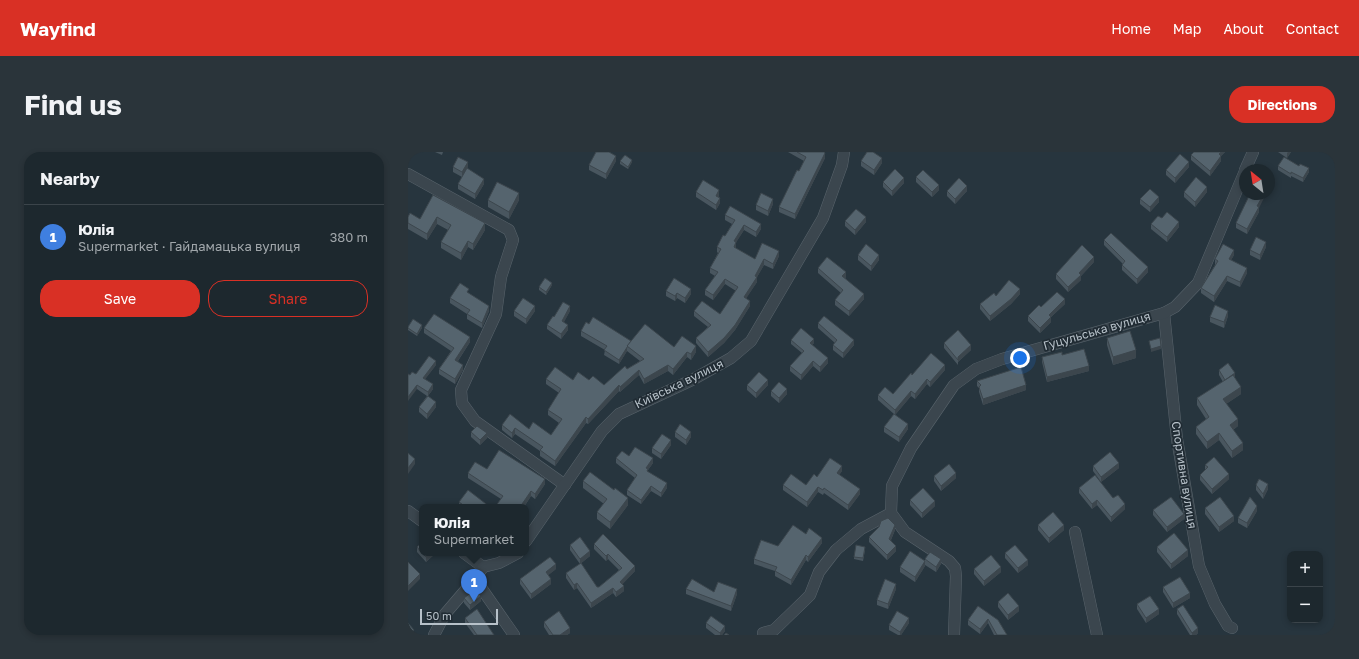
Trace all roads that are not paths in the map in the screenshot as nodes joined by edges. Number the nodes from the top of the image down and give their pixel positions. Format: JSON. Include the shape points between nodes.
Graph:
{"nodes":[{"id":1,"x":844,"y":152,"type":"edge"},
{"id":2,"x":1253,"y":152,"type":"edge"},
{"id":3,"x":1248,"y":164,"type":"edge"},
{"id":4,"x":408,"y":174,"type":"edge"},
{"id":5,"x":1239,"y":184,"type":"edge"},
{"id":6,"x":1164,"y":313,"type":"junction"},
{"id":7,"x":565,"y":485,"type":"junction"},
{"id":8,"x":408,"y":511,"type":"edge"},
{"id":9,"x":891,"y":514,"type":"junction"},
{"id":10,"x":419,"y":520,"type":"edge"},
{"id":11,"x":1074,"y":532,"type":"dead end"},
{"id":12,"x":529,"y":537,"type":"edge"},
{"id":13,"x":468,"y":556,"type":"edge"},
{"id":14,"x":512,"y":556,"type":"edge"},
{"id":15,"x":483,"y":567,"type":"junction"},
{"id":16,"x":475,"y":579,"type":"junction"},
{"id":17,"x":1231,"y":630,"type":"edge"},
{"id":18,"x":763,"y":633,"type":"dead end"},
{"id":19,"x":434,"y":635,"type":"edge"},
{"id":20,"x":514,"y":635,"type":"edge"},
{"id":21,"x":954,"y":635,"type":"edge"},
{"id":22,"x":1097,"y":635,"type":"edge"}],
"edges":[{"from":1,"to":7,"type":"street","name":"Київська вулиця","via":[[824,218],[751,341],[731,358],[692,380],[619,414],[602,431]]},
{"from":2,"to":3,"type":"street","name":"Гуцульська вулиця"},
{"from":4,"to":7,"type":"street","via":[[509,230],[513,240],[501,277],[496,314],[461,390],[462,402],[475,421]]},
{"from":5,"to":6,"type":"street","name":"Гуцульська вулиця","via":[[1198,283],[1175,307]]},
{"from":6,"to":9,"type":"street","name":"Гуцульська вулиця","via":[[1002,359],[976,369],[954,385],[911,448],[892,486]]},
{"from":6,"to":17,"type":"street","name":"Спортивна вулиця","via":[[1177,439],[1198,566],[1215,604]]},
{"from":7,"to":12,"type":"street","name":"Київська вулиця"},
{"from":8,"to":10,"type":"street"},
{"from":9,"to":18,"type":"street","via":[[861,529],[836,550],[819,572],[810,594],[804,601],[774,630]]},
{"from":9,"to":21,"type":"street","via":[[905,532],[949,561],[955,568]]},
{"from":11,"to":22,"type":"street"},
{"from":13,"to":15,"type":"street"},
{"from":14,"to":15,"type":"street"},
{"from":15,"to":16,"type":"street"},
{"from":16,"to":19,"type":"street","via":[[445,614]]},
{"from":16,"to":20,"type":"street"}]}
